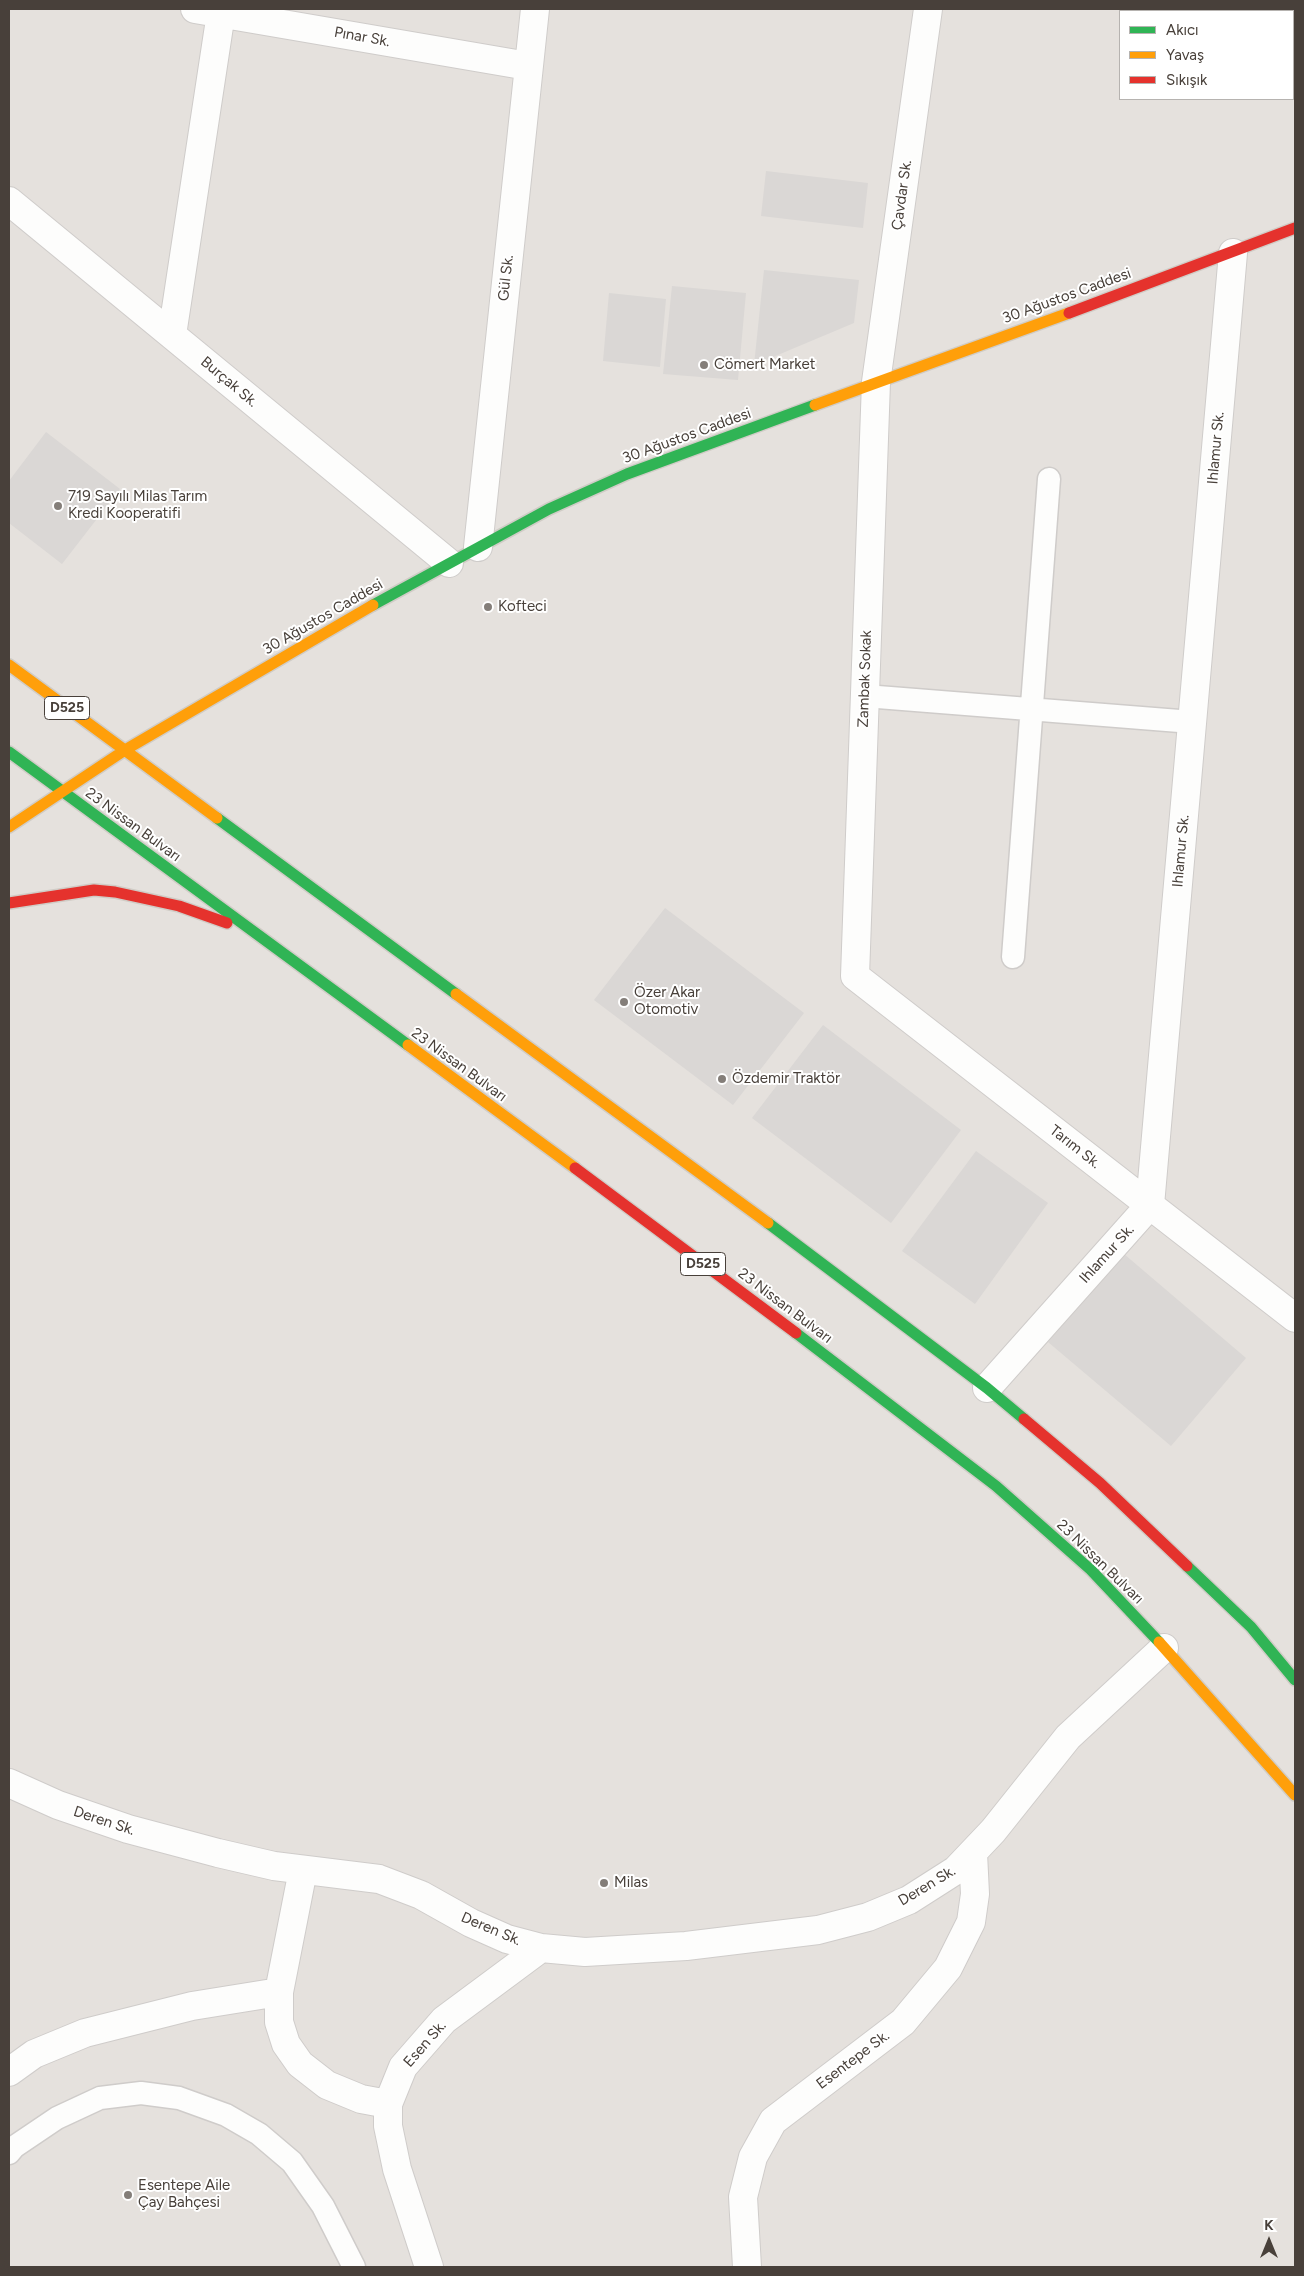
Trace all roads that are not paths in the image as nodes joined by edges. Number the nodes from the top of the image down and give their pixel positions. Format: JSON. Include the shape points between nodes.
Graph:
{"nodes":[{"id":1,"x":535,"y":9,"type":"edge"},
{"id":2,"x":928,"y":9,"type":"edge"},
{"id":3,"x":208,"y":11,"type":"edge"},
{"id":4,"x":275,"y":16,"type":"edge"},
{"id":5,"x":528,"y":66,"type":"junction"},
{"id":6,"x":9,"y":201,"type":"edge"},
{"id":7,"x":1295,"y":228,"type":"edge"},
{"id":8,"x":1233,"y":253,"type":"junction"},
{"id":9,"x":172,"y":335,"type":"junction"},
{"id":10,"x":876,"y":382,"type":"junction"},
{"id":11,"x":1049,"y":479,"type":"dead end"},
{"id":12,"x":478,"y":547,"type":"junction"},
{"id":13,"x":449,"y":563,"type":"junction"},
{"id":14,"x":9,"y":665,"type":"edge"},
{"id":15,"x":865,"y":696,"type":"junction"},
{"id":16,"x":1032,"y":709,"type":"junction"},
{"id":17,"x":1192,"y":722,"type":"junction"},
{"id":18,"x":125,"y":750,"type":"junction"},
{"id":19,"x":9,"y":752,"type":"edge"},
{"id":20,"x":62,"y":791,"type":"junction"},
{"id":21,"x":9,"y":827,"type":"edge"},
{"id":22,"x":9,"y":903,"type":"edge"},
{"id":23,"x":258,"y":935,"type":"junction"},
{"id":24,"x":1013,"y":957,"type":"dead end"},
{"id":25,"x":855,"y":976,"type":"joint"},
{"id":26,"x":1150,"y":1205,"type":"junction"},
{"id":27,"x":1295,"y":1318,"type":"edge"},
{"id":28,"x":987,"y":1388,"type":"junction"},
{"id":29,"x":1164,"y":1648,"type":"junction"},
{"id":30,"x":1295,"y":1680,"type":"edge"},
{"id":31,"x":9,"y":1783,"type":"edge"},
{"id":32,"x":1295,"y":1795,"type":"edge"},
{"id":33,"x":973,"y":1853,"type":"junction"},
{"id":34,"x":303,"y":1870,"type":"junction"},
{"id":35,"x":541,"y":1948,"type":"junction"},
{"id":36,"x":279,"y":1992,"type":"junction"},
{"id":37,"x":9,"y":2072,"type":"edge"},
{"id":38,"x":388,"y":2104,"type":"junction"},
{"id":39,"x":9,"y":2154,"type":"edge"},
{"id":40,"x":354,"y":2267,"type":"edge"},
{"id":41,"x":429,"y":2267,"type":"edge"},
{"id":42,"x":747,"y":2267,"type":"edge"}],
"edges":[{"from":1,"to":5,"type":"street","name":"Gül Sk."},
{"from":2,"to":10,"type":"street","name":"Çavdar Sk."},
{"from":3,"to":4,"type":"street","name":"Pınar Sk."},
{"from":3,"to":9,"type":"street"},
{"from":4,"to":5,"type":"street","name":"Pınar Sk."},
{"from":5,"to":12,"type":"street","name":"Gül Sk."},
{"from":6,"to":9,"type":"street","name":"Burçak Sk."},
{"from":7,"to":8,"type":"main road","name":"30 Ağustos Caddesi"},
{"from":8,"to":10,"type":"main road","name":"30 Ağustos Caddesi"},
{"from":8,"to":17,"type":"street","name":"Ihlamur Sk."},
{"from":9,"to":13,"type":"street","name":"Burçak Sk."},
{"from":10,"to":12,"type":"main road","name":"30 Ağustos Caddesi","via":[[628,474],[549,509]]},
{"from":10,"to":15,"type":"street","name":"Zambak Sokak"},
{"from":11,"to":16,"type":"lane"},
{"from":12,"to":13,"type":"main road","name":"30 Ağustos Caddesi"},
{"from":13,"to":18,"type":"main road","name":"30 Ağustos Caddesi"},
{"from":14,"to":18,"type":"main road","number":"D525"},
{"from":15,"to":16,"type":"lane"},
{"from":15,"to":25,"type":"street","name":"Zambak Sokak"},
{"from":16,"to":17,"type":"lane"},
{"from":16,"to":24,"type":"lane"},
{"from":17,"to":26,"type":"street","name":"Ihlamur Sk."},
{"from":18,"to":20,"type":"main road","name":"30 Ağustos Caddesi"},
{"from":18,"to":28,"type":"main road","number":"D525"},
{"from":19,"to":20,"type":"main road","number":"D525"},
{"from":20,"to":21,"type":"main road","name":"30 Ağustos Caddesi"},
{"from":20,"to":23,"type":"main road","name":"23 Nissan Bulvarı","number":"D525"},
{"from":22,"to":23,"type":"main road","via":[[70,892],[115,892],[179,906]]},
{"from":23,"to":29,"type":"main road","name":"23 Nissan Bulvarı","number":"D525","via":[[871,1389],[996,1486],[1091,1570]]},
{"from":25,"to":26,"type":"street","name":"Tarım Sk."},
{"from":26,"to":27,"type":"street","name":"Tarım Sk."},
{"from":26,"to":28,"type":"street","name":"Ihlamur Sk."},
{"from":28,"to":30,"type":"main road","number":"D525","via":[[1107,1490],[1251,1627]]},
{"from":29,"to":32,"type":"main road","name":"23 Nissan Bulvarı","number":"D525"},
{"from":29,"to":33,"type":"street","name":"Deren Sk.","via":[[1068,1736]]},
{"from":31,"to":34,"type":"street","name":"Deren Sk.","via":[[58,1805],[128,1829],[218,1854]]},
{"from":33,"to":35,"type":"street","name":"Deren Sk.","via":[[956,1870],[909,1900],[868,1917],[818,1930],[630,1950],[585,1952]]},
{"from":33,"to":42,"type":"street","name":"Esentepe Sk.","via":[[975,1894],[971,1922],[948,1968],[903,2022],[773,2121],[752,2157],[743,2197]]},
{"from":34,"to":35,"type":"street","name":"Deren Sk.","via":[[379,1880],[421,1895],[507,1939]]},
{"from":34,"to":36,"type":"street"},
{"from":35,"to":38,"type":"street","name":"Esen Sk.","via":[[444,2020],[403,2067]]},
{"from":36,"to":37,"type":"street","via":[[192,2006],[85,2033],[34,2054]]},
{"from":36,"to":38,"type":"street","via":[[279,2022],[286,2044],[300,2064],[327,2085],[361,2099]]},
{"from":38,"to":41,"type":"street","name":"Esen Sk.","via":[[388,2126],[397,2168]]},
{"from":39,"to":40,"type":"lane","via":[[14,2147],[57,2118],[100,2098],[141,2093],[179,2098],[226,2115],[259,2134],[292,2162],[323,2206]]}]}
